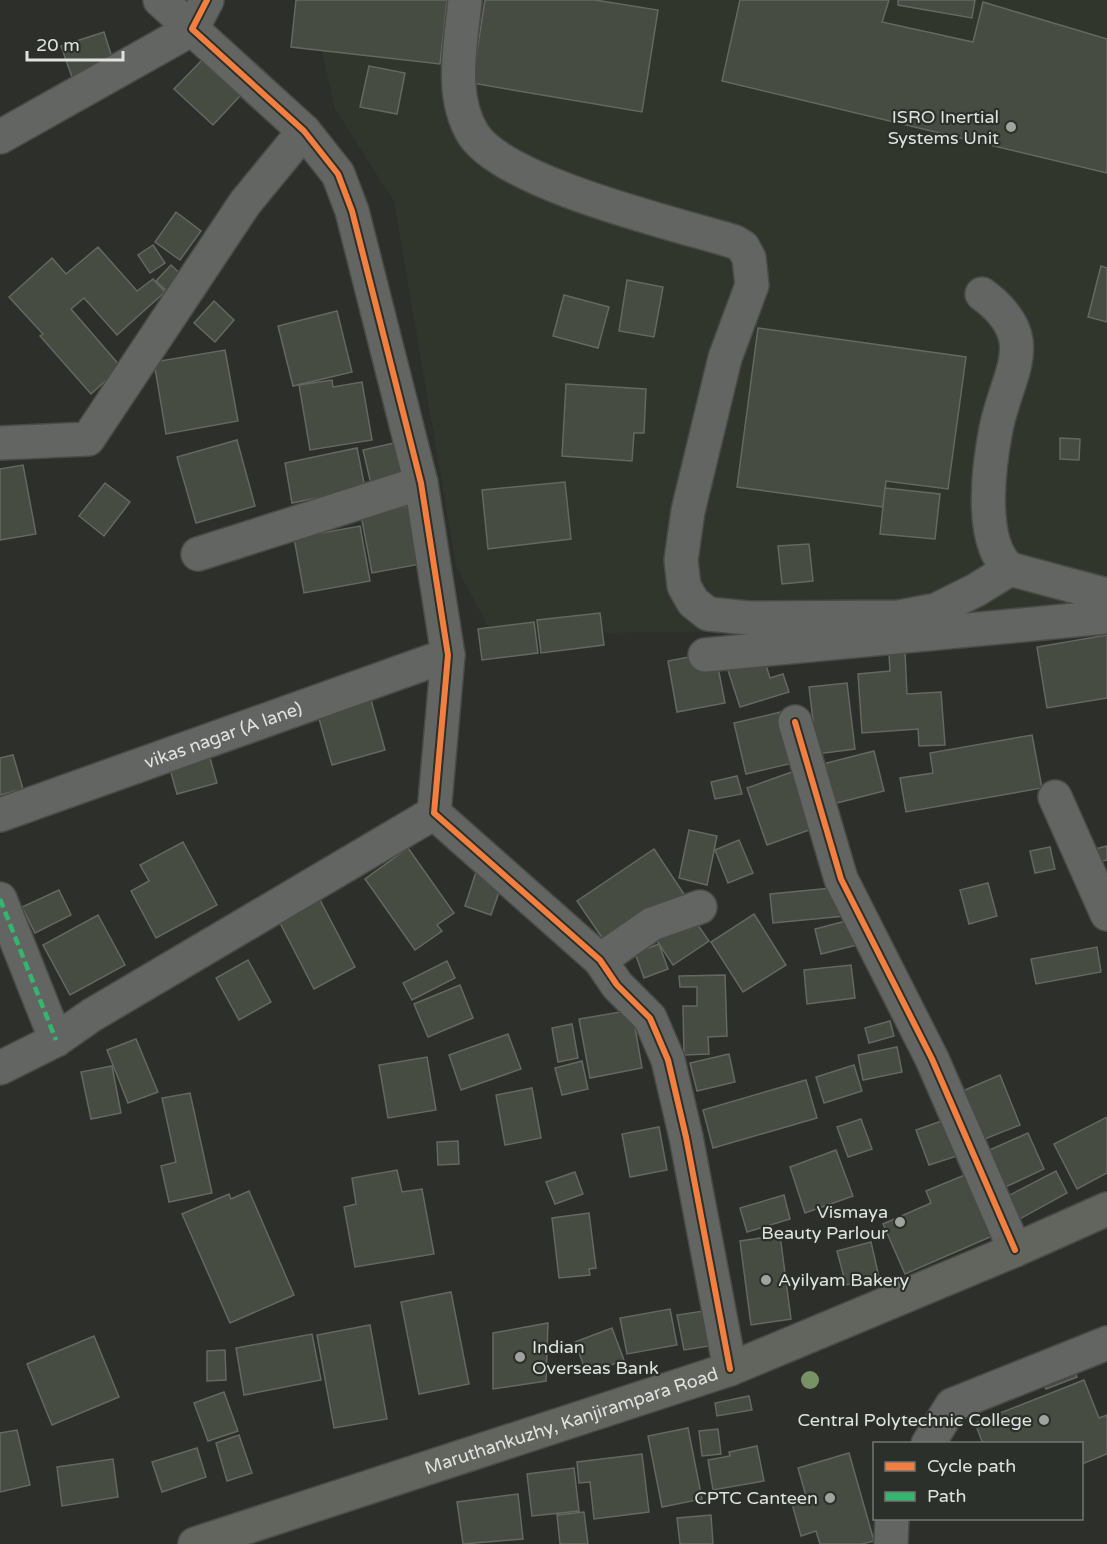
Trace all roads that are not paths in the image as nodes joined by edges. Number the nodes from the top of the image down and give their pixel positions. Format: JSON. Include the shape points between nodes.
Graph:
{"nodes":[{"id":1,"x":160,"y":0,"type":"edge"},
{"id":2,"x":207,"y":0,"type":"edge"},
{"id":3,"x":465,"y":0,"type":"edge"},
{"id":4,"x":192,"y":29,"type":"junction"},
{"id":5,"x":304,"y":132,"type":"junction"},
{"id":6,"x":0,"y":137,"type":"edge"},
{"id":7,"x":982,"y":294,"type":"dead end"},
{"id":8,"x":0,"y":443,"type":"edge"},
{"id":9,"x":421,"y":483,"type":"junction"},
{"id":10,"x":198,"y":554,"type":"dead end"},
{"id":11,"x":1010,"y":569,"type":"junction"},
{"id":12,"x":1107,"y":595,"type":"edge"},
{"id":13,"x":1107,"y":617,"type":"edge"},
{"id":14,"x":448,"y":655,"type":"junction"},
{"id":15,"x":705,"y":655,"type":"dead end"},
{"id":16,"x":795,"y":722,"type":"dead end"},
{"id":17,"x":1055,"y":797,"type":"dead end"},
{"id":18,"x":434,"y":813,"type":"junction"},
{"id":19,"x":0,"y":815,"type":"edge"},
{"id":20,"x":0,"y":899,"type":"edge"},
{"id":21,"x":700,"y":907,"type":"dead end"},
{"id":22,"x":1107,"y":914,"type":"edge"},
{"id":23,"x":600,"y":960,"type":"junction"},
{"id":24,"x":56,"y":1040,"type":"junction"},
{"id":25,"x":0,"y":1068,"type":"edge"},
{"id":26,"x":1107,"y":1209,"type":"edge"},
{"id":27,"x":1015,"y":1250,"type":"junction"},
{"id":28,"x":1107,"y":1343,"type":"edge"},
{"id":29,"x":730,"y":1369,"type":"junction"},
{"id":30,"x":929,"y":1442,"type":"edge"},
{"id":31,"x":892,"y":1520,"type":"edge"},
{"id":32,"x":195,"y":1544,"type":"edge"},
{"id":33,"x":891,"y":1544,"type":"edge"}],
"edges":[{"from":1,"to":4,"type":"street"},
{"from":2,"to":4,"type":"street"},
{"from":3,"to":11,"type":"street","via":[[459,84],[467,121],[481,143],[512,166],[551,185],[735,242],[749,258],[752,285],[725,358],[688,511],[681,560],[684,586],[693,602],[708,614],[749,618],[899,617],[936,610]]},
{"from":4,"to":5,"type":"street"},
{"from":4,"to":6,"type":"street"},
{"from":5,"to":8,"type":"street","via":[[245,204],[88,439]]},
{"from":5,"to":9,"type":"street","via":[[338,174],[352,212]]},
{"from":7,"to":11,"type":"street","via":[[1003,309],[1010,320],[1016,353],[1014,374],[996,427],[990,476],[992,539],[998,558]]},
{"from":9,"to":10,"type":"street"},
{"from":9,"to":14,"type":"street"},
{"from":11,"to":12,"type":"street"},
{"from":13,"to":15,"type":"street"},
{"from":14,"to":18,"type":"street"},
{"from":14,"to":19,"type":"street","name":"vikas nagar (A lane)"},
{"from":16,"to":27,"type":"street","via":[[841,879],[932,1059]]},
{"from":17,"to":22,"type":"street"},
{"from":18,"to":23,"type":"street"},
{"from":18,"to":24,"type":"street"},
{"from":20,"to":24,"type":"street"},
{"from":21,"to":23,"type":"street","via":[[652,924]]},
{"from":23,"to":29,"type":"street","via":[[617,985],[650,1018],[668,1060]]},
{"from":24,"to":25,"type":"street"},
{"from":26,"to":27,"type":"main road","name":"Maruthankuzhy, Kanjirampara Road"},
{"from":27,"to":29,"type":"main road","name":"Maruthankuzhy, Kanjirampara Road"},
{"from":28,"to":30,"type":"street","via":[[952,1405]]},
{"from":29,"to":32,"type":"main road","name":"Maruthankuzhy, Kanjirampara Road"},
{"from":31,"to":33,"type":"street"}]}
